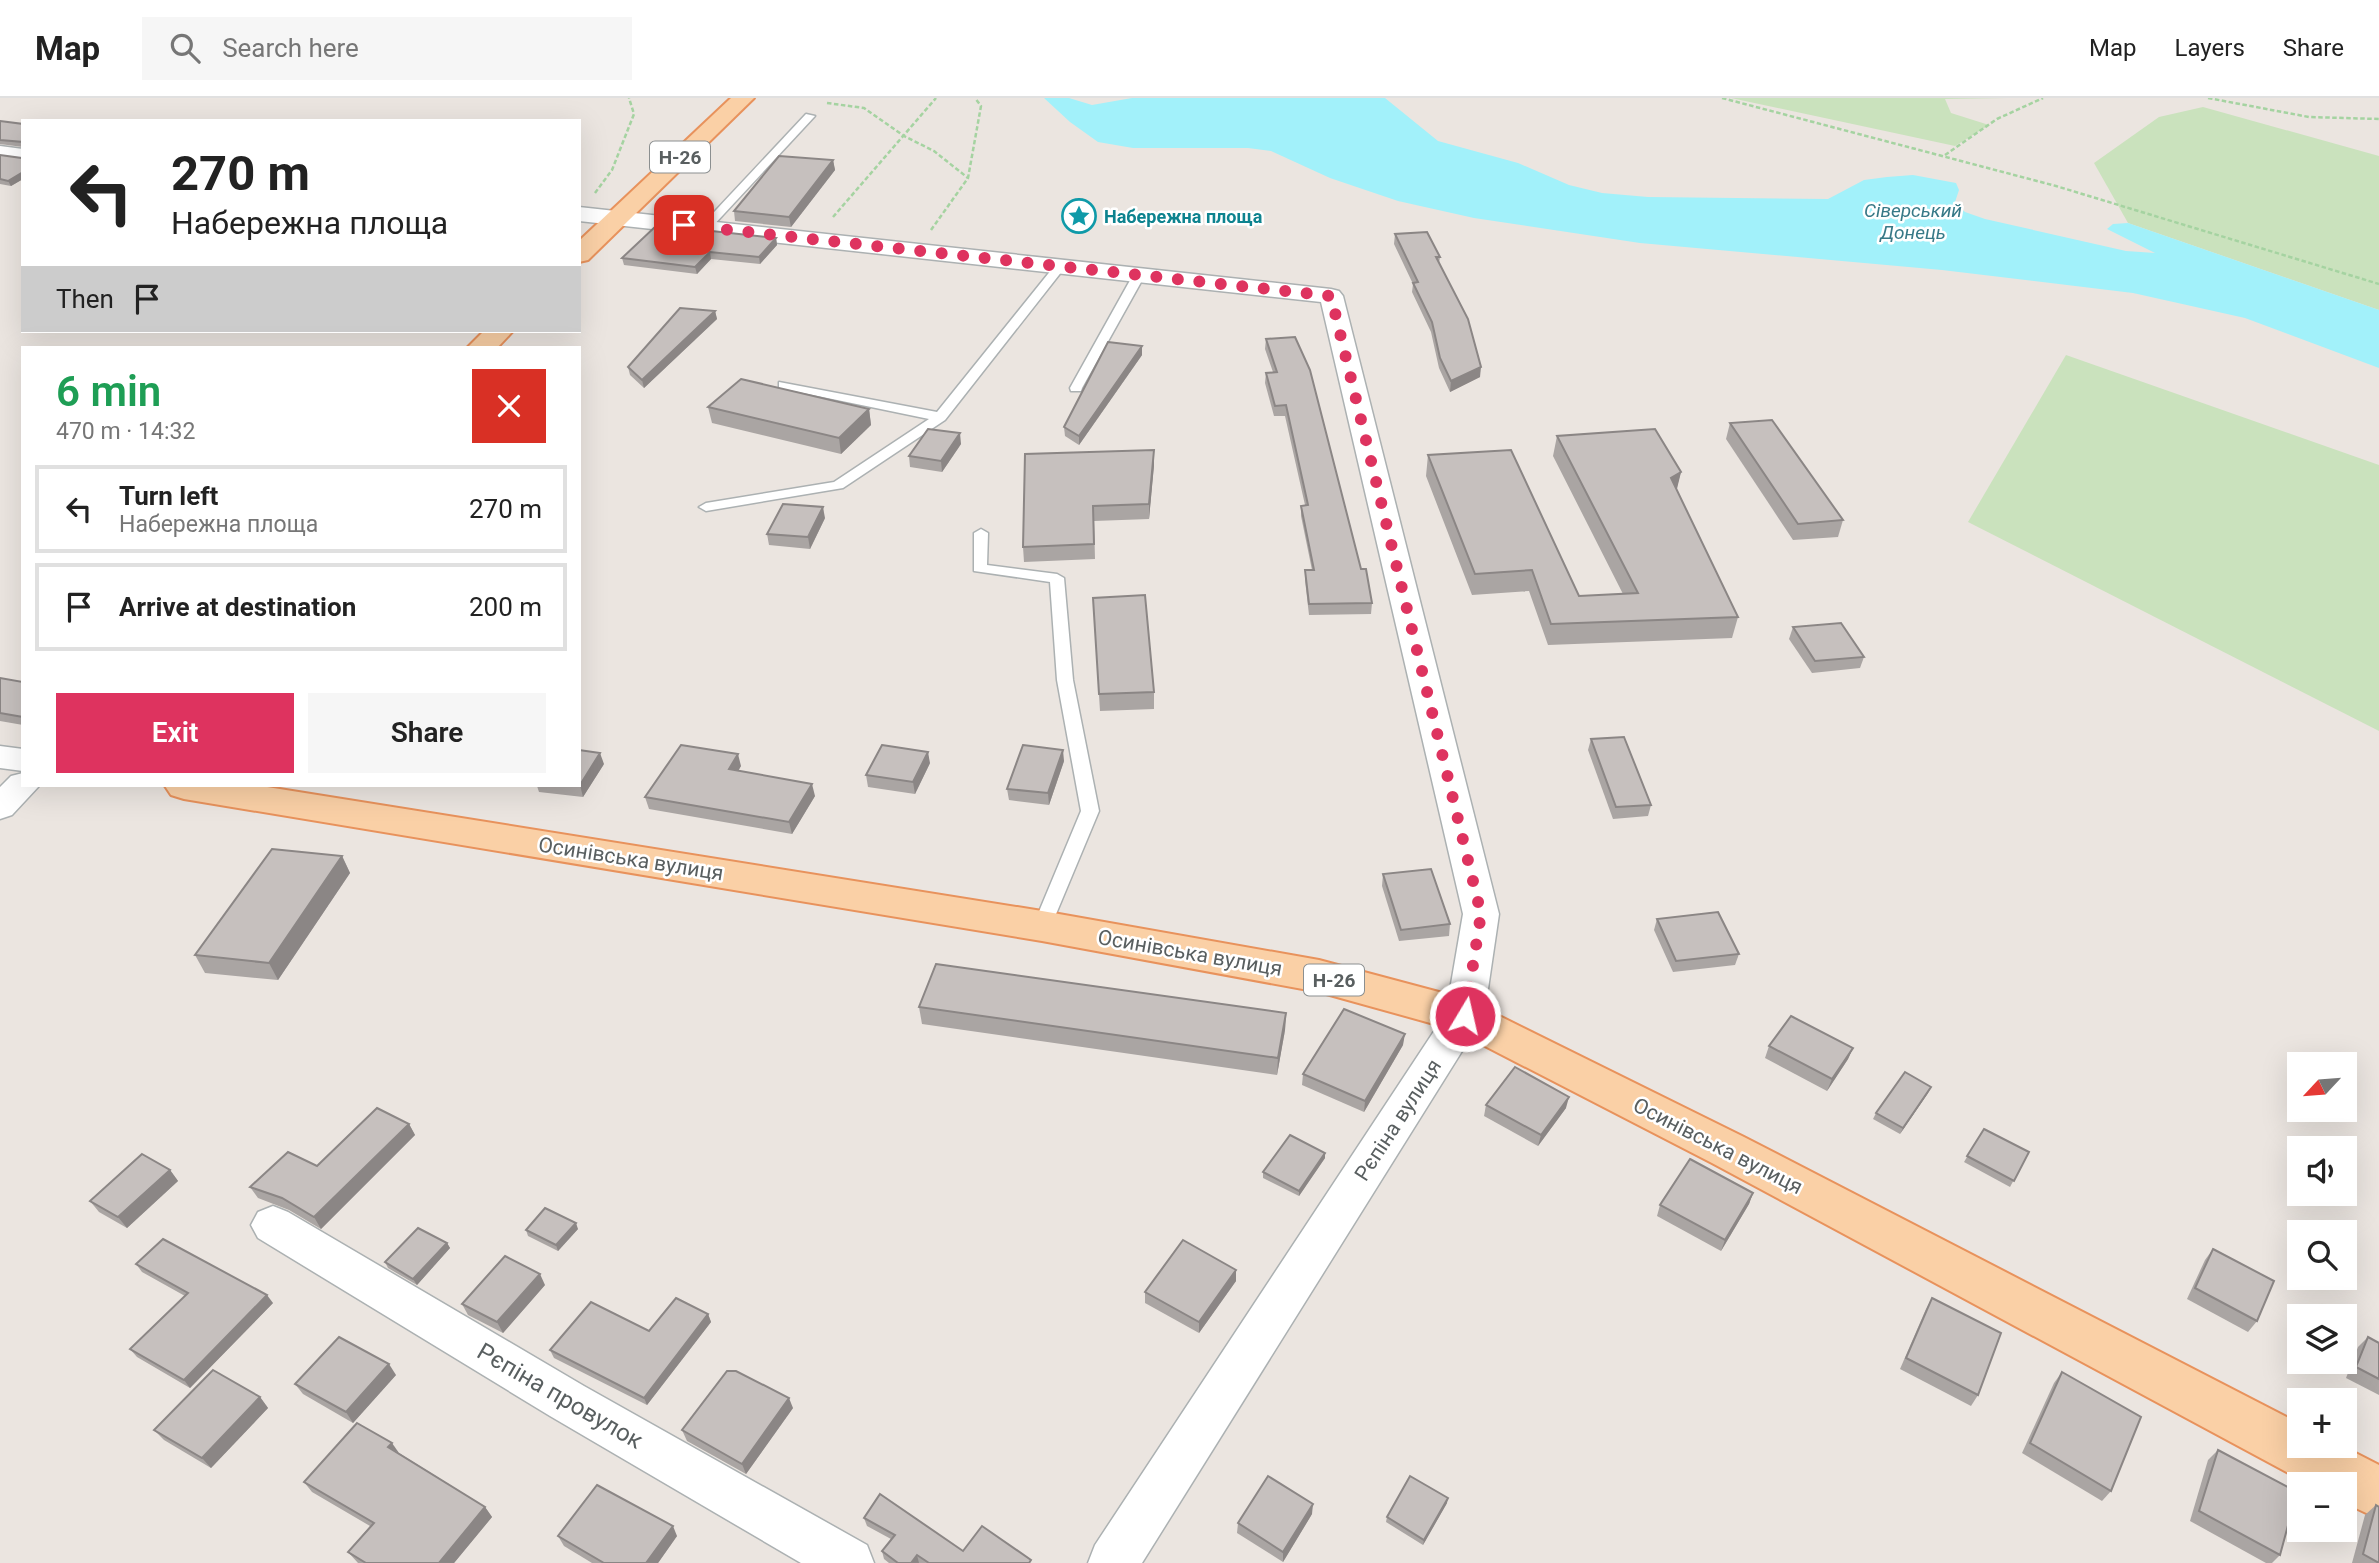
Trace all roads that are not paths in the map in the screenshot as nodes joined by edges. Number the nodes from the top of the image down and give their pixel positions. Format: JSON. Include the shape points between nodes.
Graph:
{"nodes":[{"id":1,"x":743,"y":98,"type":"edge"},
{"id":2,"x":810,"y":116,"type":"dead end"},
{"id":3,"x":0,"y":152,"type":"edge"},
{"id":4,"x":21,"y":155,"type":"edge"},
{"id":5,"x":581,"y":214,"type":"edge"},
{"id":6,"x":619,"y":218,"type":"junction"},
{"id":7,"x":706,"y":227,"type":"junction"},
{"id":8,"x":581,"y":254,"type":"edge"},
{"id":9,"x":1060,"y":266,"type":"junction"},
{"id":10,"x":1139,"y":275,"type":"junction"},
{"id":11,"x":498,"y":333,"type":"edge"},
{"id":12,"x":483,"y":346,"type":"edge"},
{"id":13,"x":784,"y":385,"type":"dead end"},
{"id":14,"x":1076,"y":388,"type":"dead end"},
{"id":15,"x":940,"y":417,"type":"junction"},
{"id":16,"x":706,"y":507,"type":"dead end"},
{"id":17,"x":981,"y":533,"type":"dead end"},
{"id":18,"x":0,"y":757,"type":"edge"},
{"id":19,"x":21,"y":760,"type":"edge"},
{"id":20,"x":21,"y":786,"type":"edge"},
{"id":21,"x":190,"y":787,"type":"edge"},
{"id":22,"x":0,"y":807,"type":"edge"},
{"id":23,"x":1042,"y":926,"type":"junction"},
{"id":24,"x":1465,"y":1016,"type":"junction"},
{"id":25,"x":273,"y":1225,"type":"dead end"},
{"id":26,"x":2379,"y":1493,"type":"edge"},
{"id":27,"x":1124,"y":1559,"type":"edge"},
{"id":28,"x":849,"y":1563,"type":"edge"}],
"edges":[{"from":1,"to":6,"type":"main road","number":"Н-26"},
{"from":2,"to":7,"type":"lane"},
{"from":3,"to":4,"type":"street"},
{"from":5,"to":6,"type":"street"},
{"from":6,"to":7,"type":"street"},
{"from":6,"to":8,"type":"main road","number":"Н-26"},
{"from":7,"to":9,"type":"street"},
{"from":9,"to":10,"type":"street"},
{"from":9,"to":15,"type":"lane"},
{"from":10,"to":14,"type":"lane"},
{"from":10,"to":24,"type":"street","name":"Рєпіна вулиця","via":[[1331,296],[1481,914]]},
{"from":11,"to":12,"type":"main road"},
{"from":13,"to":15,"type":"lane"},
{"from":15,"to":16,"type":"lane","via":[[838,485]]},
{"from":17,"to":23,"type":"lane","via":[[979,568],[1057,578],[1065,680],[1090,811]]},
{"from":18,"to":19,"type":"street"},
{"from":20,"to":22,"type":"street"},
{"from":21,"to":23,"type":"main road","name":"Осинівська вулиця","number":"Н-26"},
{"from":23,"to":24,"type":"main road","name":"Осинівська вулиця","number":"Н-26","via":[[1319,976]]},
{"from":24,"to":26,"type":"main road","name":"Осинівська вулиця","number":"Н-26"},
{"from":24,"to":27,"type":"street","name":"Рєпіна вулиця"},
{"from":25,"to":28,"type":"street","name":"Рєпіна провулок"}]}
